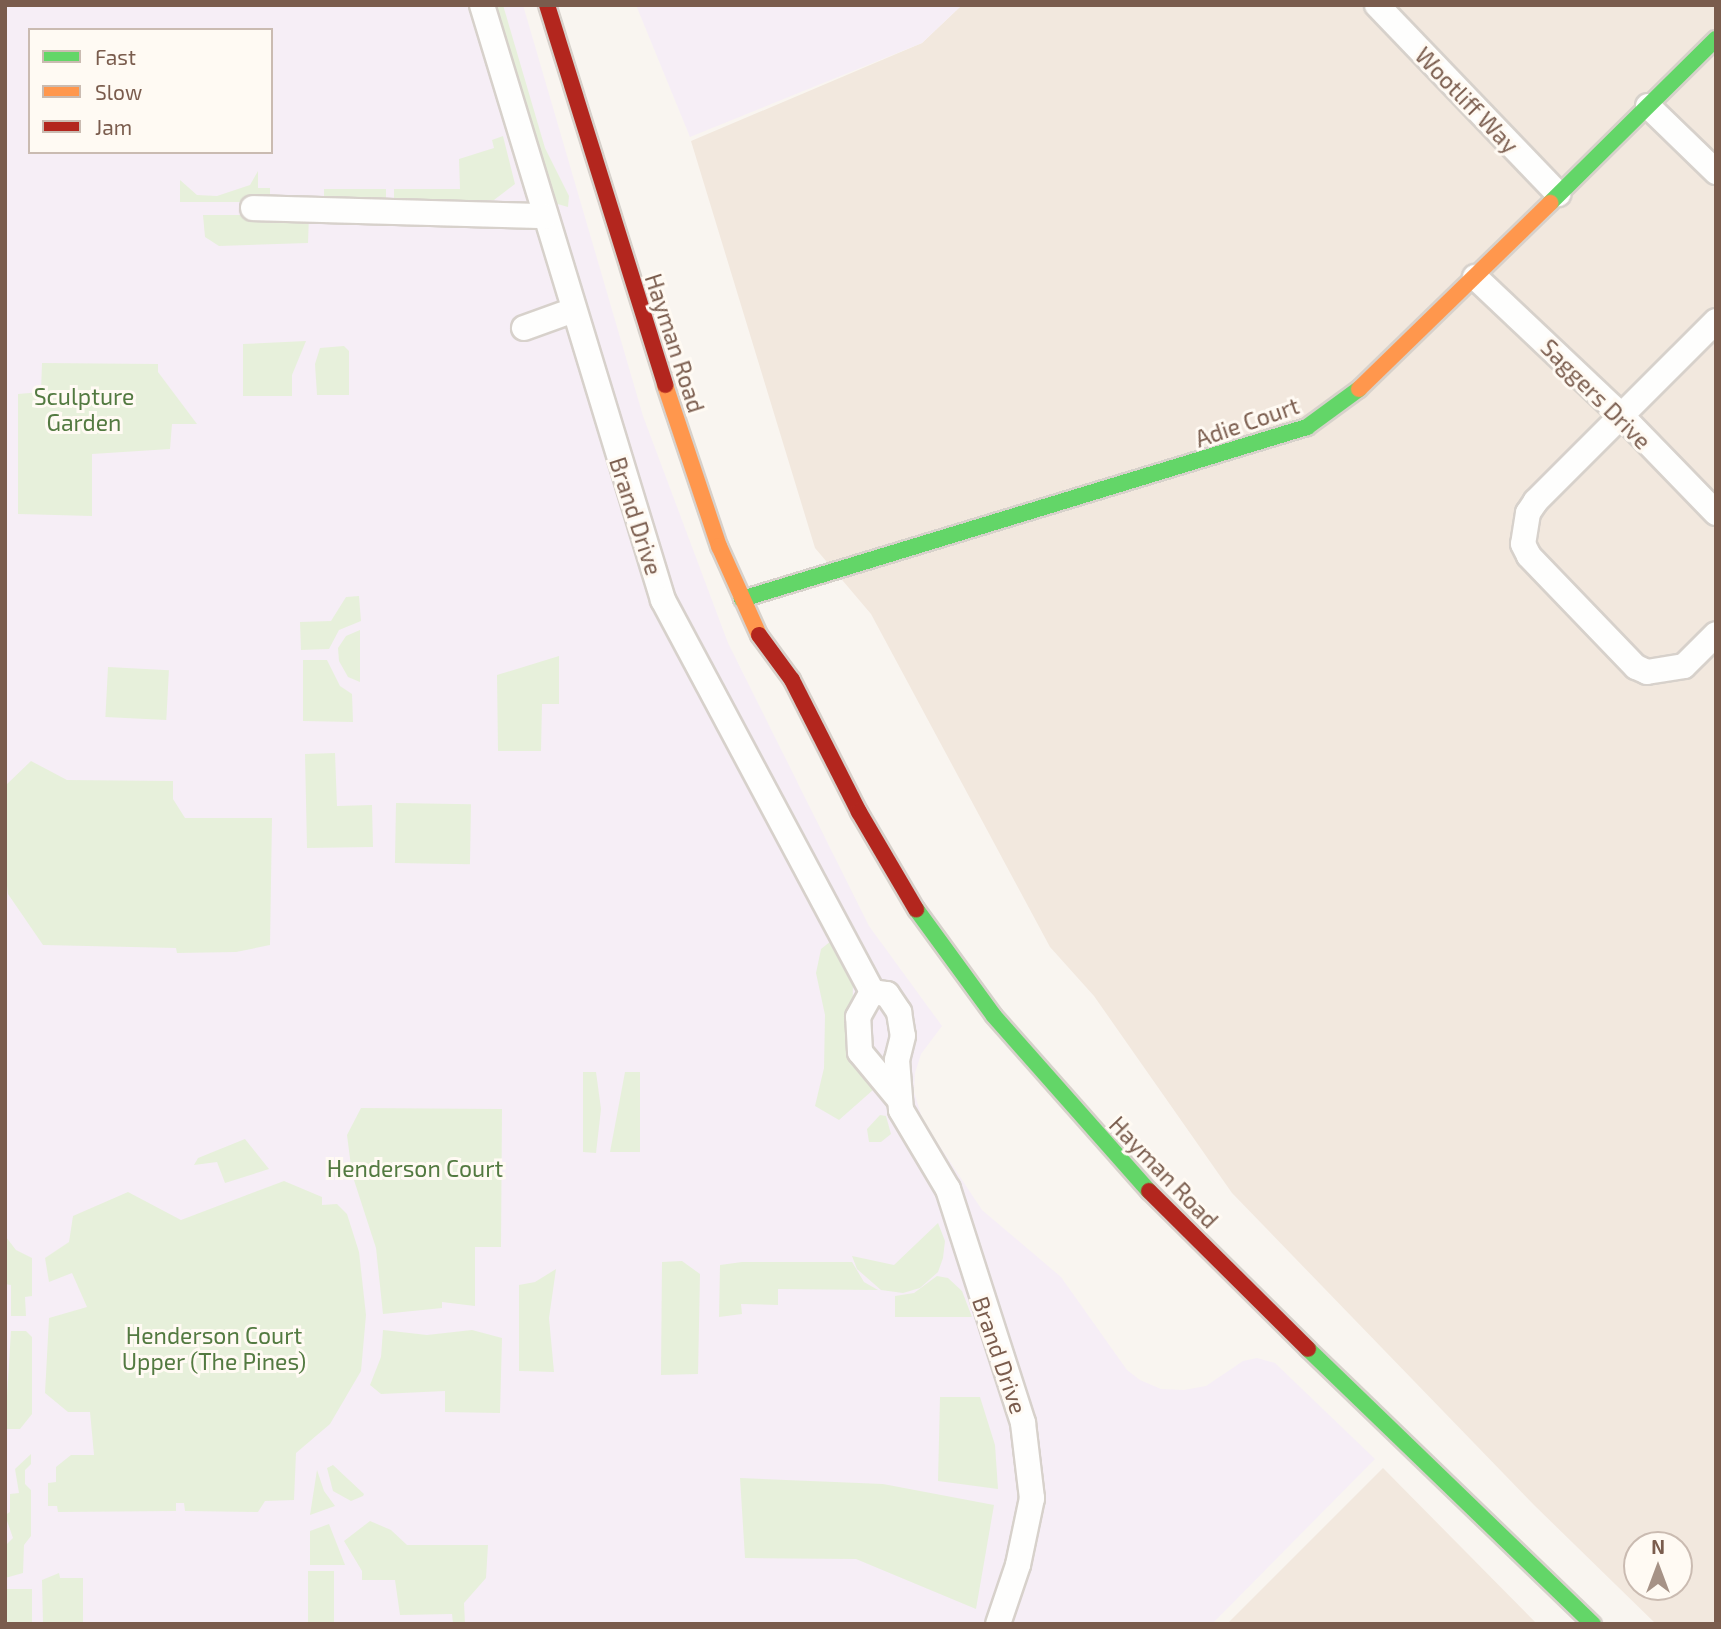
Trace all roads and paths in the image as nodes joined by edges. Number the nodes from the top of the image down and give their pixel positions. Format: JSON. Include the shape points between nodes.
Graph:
{"nodes":[{"id":1,"x":482,"y":5,"type":"edge"},
{"id":2,"x":547,"y":5,"type":"edge"},
{"id":3,"x":1377,"y":5,"type":"edge"},
{"id":4,"x":1716,"y":39,"type":"edge"},
{"id":5,"x":596,"y":102,"type":"dead end"},
{"id":6,"x":1648,"y":106,"type":"junction"},
{"id":7,"x":1716,"y":172,"type":"edge"},
{"id":8,"x":624,"y":193,"type":"dead end"},
{"id":9,"x":1558,"y":194,"type":"junction"},
{"id":10,"x":253,"y":208,"type":"dead end"},
{"id":11,"x":545,"y":216,"type":"junction"},
{"id":12,"x":1475,"y":277,"type":"junction"},
{"id":13,"x":574,"y":310,"type":"junction"},
{"id":14,"x":1716,"y":321,"type":"edge"},
{"id":15,"x":524,"y":328,"type":"dead end"},
{"id":16,"x":1622,"y":416,"type":"junction"},
{"id":17,"x":1716,"y":513,"type":"edge"},
{"id":18,"x":763,"y":584,"type":"junction"},
{"id":19,"x":742,"y":599,"type":"junction"},
{"id":20,"x":776,"y":612,"type":"dead end"},
{"id":21,"x":1716,"y":634,"type":"edge"},
{"id":22,"x":788,"y":647,"type":"dead end"},
{"id":23,"x":792,"y":680,"type":"junction"},
{"id":24,"x":872,"y":992,"type":"junction"},
{"id":25,"x":897,"y":1060,"type":"junction"},
{"id":26,"x":870,"y":1066,"type":"junction"},
{"id":27,"x":899,"y":1099,"type":"junction"},
{"id":28,"x":998,"y":1624,"type":"edge"},
{"id":29,"x":1593,"y":1624,"type":"edge"}],
"edges":[{"from":1,"to":11,"type":"street","name":"Brand Drive"},
{"from":2,"to":19,"type":"main road","name":"Hayman Road","via":[[628,274],[719,545]]},
{"from":3,"to":9,"type":"street","name":"Wootliff Way"},
{"from":4,"to":6,"type":"main road","name":"Adie Court"},
{"from":5,"to":8,"type":"main road"},
{"from":6,"to":7,"type":"street"},
{"from":6,"to":9,"type":"main road","name":"Adie Court"},
{"from":9,"to":12,"type":"main road","name":"Adie Court"},
{"from":10,"to":11,"type":"street"},
{"from":11,"to":13,"type":"street","name":"Brand Drive"},
{"from":12,"to":16,"type":"street","name":"Saggers Drive"},
{"from":12,"to":18,"type":"main road","name":"Adie Court","via":[[1379,373],[1307,427],[1255,446]]},
{"from":13,"to":15,"type":"street"},
{"from":13,"to":24,"type":"street","name":"Brand Drive","via":[[663,600]]},
{"from":14,"to":16,"type":"street"},
{"from":16,"to":17,"type":"street","name":"Saggers Drive"},
{"from":16,"to":21,"type":"street","via":[[1536,500],[1528,513],[1523,544],[1529,556],[1636,667],[1647,672],[1684,666]]},
{"from":18,"to":19,"type":"main road","name":"Adie Court"},
{"from":18,"to":20,"type":"main road"},
{"from":19,"to":23,"type":"main road","name":"Hayman Road","via":[[762,643]]},
{"from":22,"to":23,"type":"main road","name":"Hayman Road"},
{"from":23,"to":29,"type":"main road","name":"Hayman Road","via":[[859,812],[922,918],[1045,1078],[1261,1304]]},
{"from":24,"to":25,"type":"street","name":"Brand Drive","via":[[887,994],[899,1012],[903,1036]]},
{"from":24,"to":26,"type":"street","name":"Brand Drive","via":[[860,1007],[857,1029],[860,1052]]},
{"from":25,"to":26,"type":"street","via":[[886,1068]]},
{"from":25,"to":27,"type":"street","name":"Brand Drive"},
{"from":26,"to":27,"type":"street","name":"Brand Drive"},
{"from":27,"to":28,"type":"street","name":"Brand Drive","via":[[906,1125],[948,1189],[1023,1423],[1032,1498],[1018,1564]]}]}
